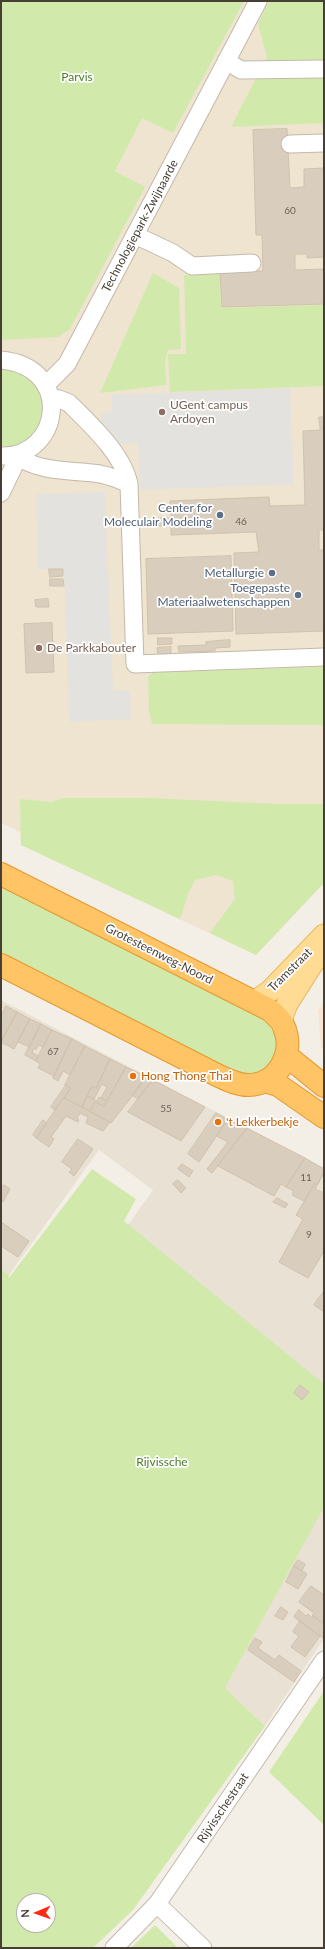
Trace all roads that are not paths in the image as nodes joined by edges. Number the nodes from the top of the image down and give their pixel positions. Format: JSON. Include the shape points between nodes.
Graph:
{"nodes":[{"id":1,"x":258,"y":1,"type":"edge"},
{"id":2,"x":226,"y":61,"type":"junction"},
{"id":3,"x":324,"y":69,"type":"edge"},
{"id":4,"x":324,"y":143,"type":"edge"},
{"id":5,"x":290,"y":144,"type":"dead end"},
{"id":6,"x":135,"y":235,"type":"junction"},
{"id":7,"x":252,"y":263,"type":"dead end"},
{"id":8,"x":1,"y":360,"type":"edge"},
{"id":9,"x":49,"y":391,"type":"junction"},
{"id":10,"x":11,"y":459,"type":"edge"},
{"id":11,"x":129,"y":484,"type":"junction"},
{"id":12,"x":1,"y":493,"type":"edge"},
{"id":13,"x":324,"y":658,"type":"edge"},
{"id":14,"x":1,"y":874,"type":"edge"},
{"id":15,"x":324,"y":936,"type":"edge"},
{"id":16,"x":324,"y":945,"type":"edge"},
{"id":17,"x":1,"y":965,"type":"edge"},
{"id":18,"x":254,"y":1002,"type":"junction"},
{"id":19,"x":280,"y":1020,"type":"junction"},
{"id":20,"x":287,"y":1056,"type":"junction"},
{"id":21,"x":265,"y":1081,"type":"junction"},
{"id":22,"x":324,"y":1086,"type":"edge"},
{"id":23,"x":324,"y":1117,"type":"edge"},
{"id":24,"x":324,"y":1660,"type":"edge"},
{"id":25,"x":157,"y":1904,"type":"junction"},
{"id":26,"x":114,"y":1948,"type":"edge"},
{"id":27,"x":203,"y":1948,"type":"edge"}],
"edges":[{"from":1,"to":2,"type":"street","name":"Technologiepark-Zwijnaarde"},
{"from":2,"to":3,"type":"street","via":[[241,70]]},
{"from":2,"to":6,"type":"street","name":"Technologiepark-Zwijnaarde"},
{"from":4,"to":5,"type":"street"},
{"from":6,"to":7,"type":"street","via":[[173,253],[192,266]]},
{"from":6,"to":9,"type":"street","name":"Technologiepark-Zwijnaarde","via":[[67,364]]},
{"from":8,"to":9,"type":"street","via":[[16,361],[30,368]]},
{"from":9,"to":10,"type":"street","via":[[52,412],[48,426],[40,439],[30,448]]},
{"from":9,"to":11,"type":"street","via":[[69,403],[121,460]]},
{"from":10,"to":11,"type":"street","via":[[102,474]]},
{"from":10,"to":12,"type":"street"},
{"from":11,"to":13,"type":"street","via":[[135,664]]},
{"from":14,"to":18,"type":"highway","name":"Grotesteenweg-Noord"},
{"from":15,"to":18,"type":"main road","name":"Tramstraat","via":[[270,991]]},
{"from":16,"to":19,"type":"main road","name":"Tramstraat","via":[[287,1004]]},
{"from":17,"to":21,"type":"highway","via":[[218,1076],[243,1084]]},
{"from":18,"to":19,"type":"highway","name":"Grotesteenweg-Noord","via":[[270,1010]]},
{"from":19,"to":20,"type":"highway","name":"Grotesteenweg-Noord","via":[[287,1036]]},
{"from":20,"to":21,"type":"highway","via":[[276,1074]]},
{"from":20,"to":22,"type":"highway"},
{"from":21,"to":23,"type":"highway","via":[[278,1085]]},
{"from":24,"to":25,"type":"street","name":"Rijvisschestraat"},
{"from":25,"to":26,"type":"street","name":"Rijvisschestraat"},
{"from":25,"to":27,"type":"street"}]}
